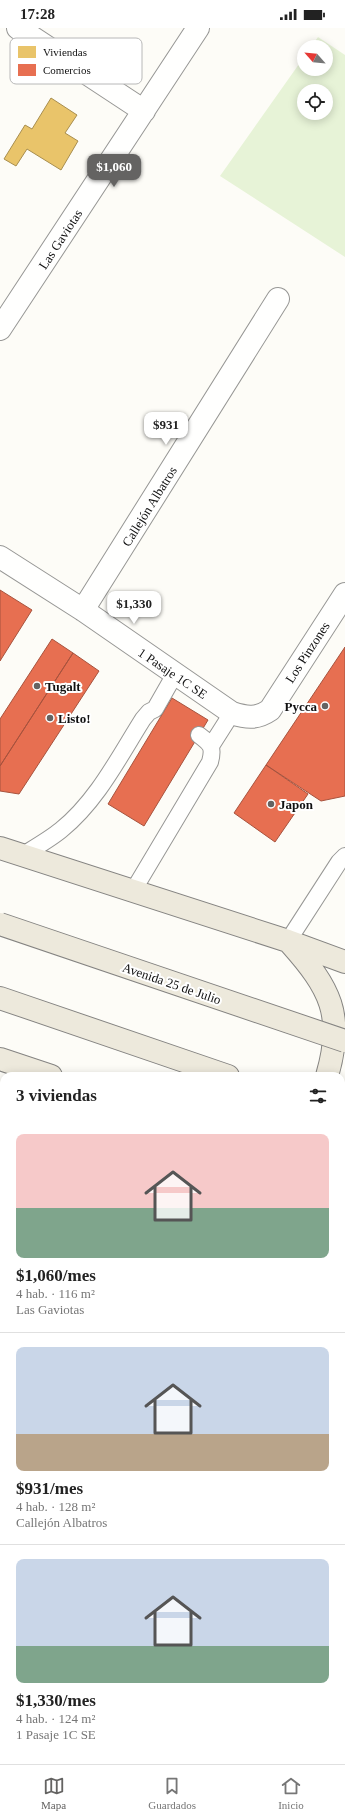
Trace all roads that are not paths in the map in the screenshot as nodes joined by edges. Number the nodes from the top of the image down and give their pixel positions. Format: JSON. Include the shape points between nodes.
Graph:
{"nodes":[{"id":1,"x":18,"y":28,"type":"edge"},
{"id":2,"x":198,"y":28,"type":"edge"},
{"id":3,"x":33,"y":38,"type":"edge"},
{"id":4,"x":103,"y":84,"type":"edge"},
{"id":5,"x":144,"y":111,"type":"junction"},
{"id":6,"x":278,"y":299,"type":"dead end"},
{"id":7,"x":0,"y":329,"type":"edge"},
{"id":8,"x":0,"y":557,"type":"edge"},
{"id":9,"x":345,"y":594,"type":"edge"},
{"id":10,"x":83,"y":610,"type":"junction"},
{"id":11,"x":175,"y":674,"type":"junction"},
{"id":12,"x":270,"y":710,"type":"joint"},
{"id":13,"x":232,"y":713,"type":"junction"},
{"id":14,"x":199,"y":735,"type":"dead end"},
{"id":15,"x":211,"y":746,"type":"junction"},
{"id":16,"x":0,"y":848,"type":"edge"},
{"id":17,"x":23,"y":855,"type":"junction"},
{"id":18,"x":345,"y":856,"type":"edge"},
{"id":19,"x":133,"y":891,"type":"junction"},
{"id":20,"x":0,"y":924,"type":"edge"},
{"id":21,"x":288,"y":941,"type":"junction"},
{"id":22,"x":345,"y":962,"type":"edge"},
{"id":23,"x":0,"y":998,"type":"edge"},
{"id":24,"x":345,"y":1041,"type":"edge"},
{"id":25,"x":0,"y":1059,"type":"edge"},
{"id":26,"x":39,"y":1072,"type":"edge"},
{"id":27,"x":216,"y":1072,"type":"edge"},
{"id":28,"x":328,"y":1072,"type":"edge"}],
"edges":[{"from":1,"to":3,"type":"street"},
{"from":2,"to":5,"type":"street","name":"Las Gaviotas"},
{"from":4,"to":5,"type":"street"},
{"from":5,"to":7,"type":"street","name":"Las Gaviotas"},
{"from":6,"to":10,"type":"street","name":"Callejón Albatros"},
{"from":8,"to":10,"type":"street","name":"1 Pasaje 1C SE"},
{"from":9,"to":12,"type":"street","name":"Los Pinzones"},
{"from":10,"to":11,"type":"street","name":"1 Pasaje 1C SE"},
{"from":11,"to":13,"type":"street","name":"1 Pasaje 1C SE"},
{"from":11,"to":17,"type":"lane","via":[[159,711],[149,712],[143,719],[100,788],[81,812],[61,830]]},
{"from":12,"to":13,"type":"street","name":"1 Pasaje 1C SE","via":[[254,718]]},
{"from":13,"to":15,"type":"lane"},
{"from":14,"to":15,"type":"lane"},
{"from":15,"to":19,"type":"lane","via":[[210,762]]},
{"from":16,"to":17,"type":"main road"},
{"from":17,"to":19,"type":"main road"},
{"from":18,"to":21,"type":"lane"},
{"from":19,"to":21,"type":"main road"},
{"from":20,"to":24,"type":"main road","name":"Avenida 25 de Julio","bridge":true},
{"from":21,"to":22,"type":"main road"},
{"from":21,"to":28,"type":"main road","via":[[324,985],[333,1007],[336,1031],[334,1055]]},
{"from":23,"to":27,"type":"main road"},
{"from":25,"to":26,"type":"main road"}]}
